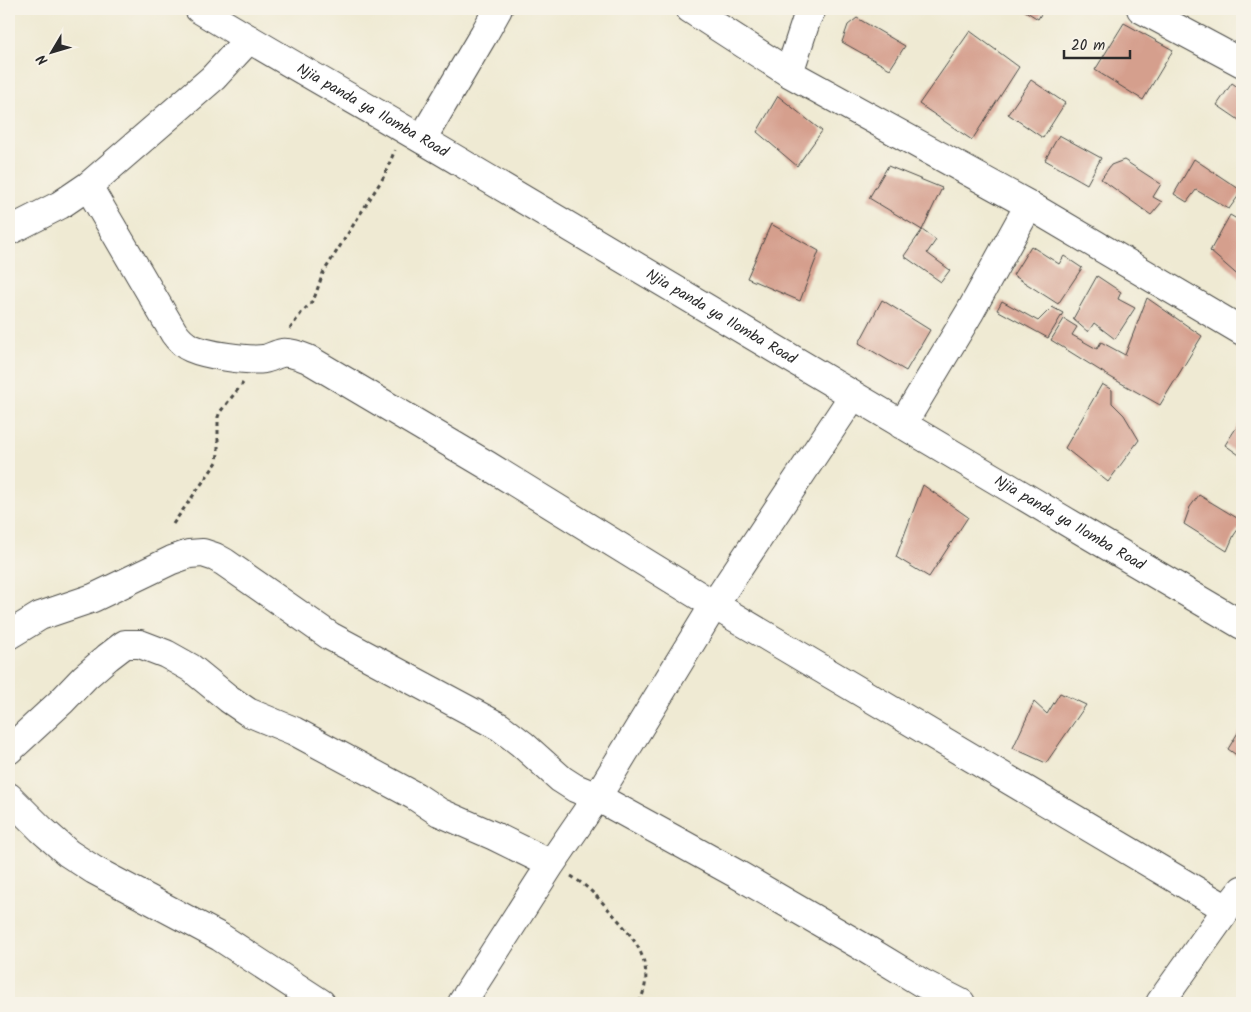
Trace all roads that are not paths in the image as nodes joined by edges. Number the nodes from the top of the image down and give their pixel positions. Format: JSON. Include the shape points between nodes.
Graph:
{"nodes":[{"id":1,"x":199,"y":9,"type":"edge"},
{"id":2,"x":498,"y":9,"type":"edge"},
{"id":3,"x":690,"y":9,"type":"edge"},
{"id":4,"x":812,"y":9,"type":"edge"},
{"id":5,"x":1142,"y":9,"type":"edge"},
{"id":6,"x":249,"y":39,"type":"junction"},
{"id":7,"x":1242,"y":63,"type":"edge"},
{"id":8,"x":789,"y":73,"type":"junction"},
{"id":9,"x":414,"y":134,"type":"junction"},
{"id":10,"x":88,"y":186,"type":"junction"},
{"id":11,"x":1029,"y":205,"type":"junction"},
{"id":12,"x":9,"y":231,"type":"edge"},
{"id":13,"x":1242,"y":331,"type":"edge"},
{"id":14,"x":853,"y":396,"type":"junction"},
{"id":15,"x":902,"y":425,"type":"junction"},
{"id":16,"x":714,"y":605,"type":"junction"},
{"id":17,"x":1242,"y":625,"type":"edge"},
{"id":18,"x":9,"y":635,"type":"edge"},
{"id":19,"x":9,"y":750,"type":"edge"},
{"id":20,"x":9,"y":797,"type":"edge"},
{"id":21,"x":597,"y":797,"type":"junction"},
{"id":22,"x":551,"y":864,"type":"junction"},
{"id":23,"x":1234,"y":900,"type":"edge"},
{"id":24,"x":321,"y":1003,"type":"edge"},
{"id":25,"x":462,"y":1003,"type":"edge"},
{"id":26,"x":960,"y":1003,"type":"edge"},
{"id":27,"x":1160,"y":1003,"type":"edge"}],
"edges":[{"from":1,"to":6,"type":"street","name":"Njia panda ya Ilomba Road"},
{"from":2,"to":9,"type":"street"},
{"from":3,"to":8,"type":"street"},
{"from":4,"to":8,"type":"street"},
{"from":5,"to":7,"type":"street"},
{"from":6,"to":9,"type":"street","name":"Njia panda ya Ilomba Road"},
{"from":6,"to":10,"type":"street","via":[[213,78]]},
{"from":8,"to":11,"type":"street"},
{"from":9,"to":14,"type":"street","name":"Njia panda ya Ilomba Road"},
{"from":10,"to":12,"type":"street","via":[[60,205]]},
{"from":10,"to":16,"type":"street","via":[[182,342],[210,355],[240,358],[293,354],[308,359]]},
{"from":11,"to":13,"type":"street"},
{"from":11,"to":15,"type":"street"},
{"from":14,"to":15,"type":"street","name":"Njia panda ya Ilomba Road"},
{"from":14,"to":16,"type":"street"},
{"from":15,"to":17,"type":"street","name":"Njia panda ya Ilomba Road"},
{"from":16,"to":21,"type":"street"},
{"from":16,"to":23,"type":"street"},
{"from":18,"to":21,"type":"street","via":[[40,616],[93,598],[172,560],[203,553],[224,562],[330,636],[500,727],[561,779]]},
{"from":19,"to":22,"type":"street","via":[[108,657],[125,644],[140,644],[191,668],[248,712],[294,731],[439,812]]},
{"from":20,"to":24,"type":"street","via":[[41,829],[94,870],[220,938]]},
{"from":21,"to":22,"type":"street"},
{"from":21,"to":26,"type":"street"},
{"from":22,"to":25,"type":"street"},
{"from":23,"to":27,"type":"street"}]}
